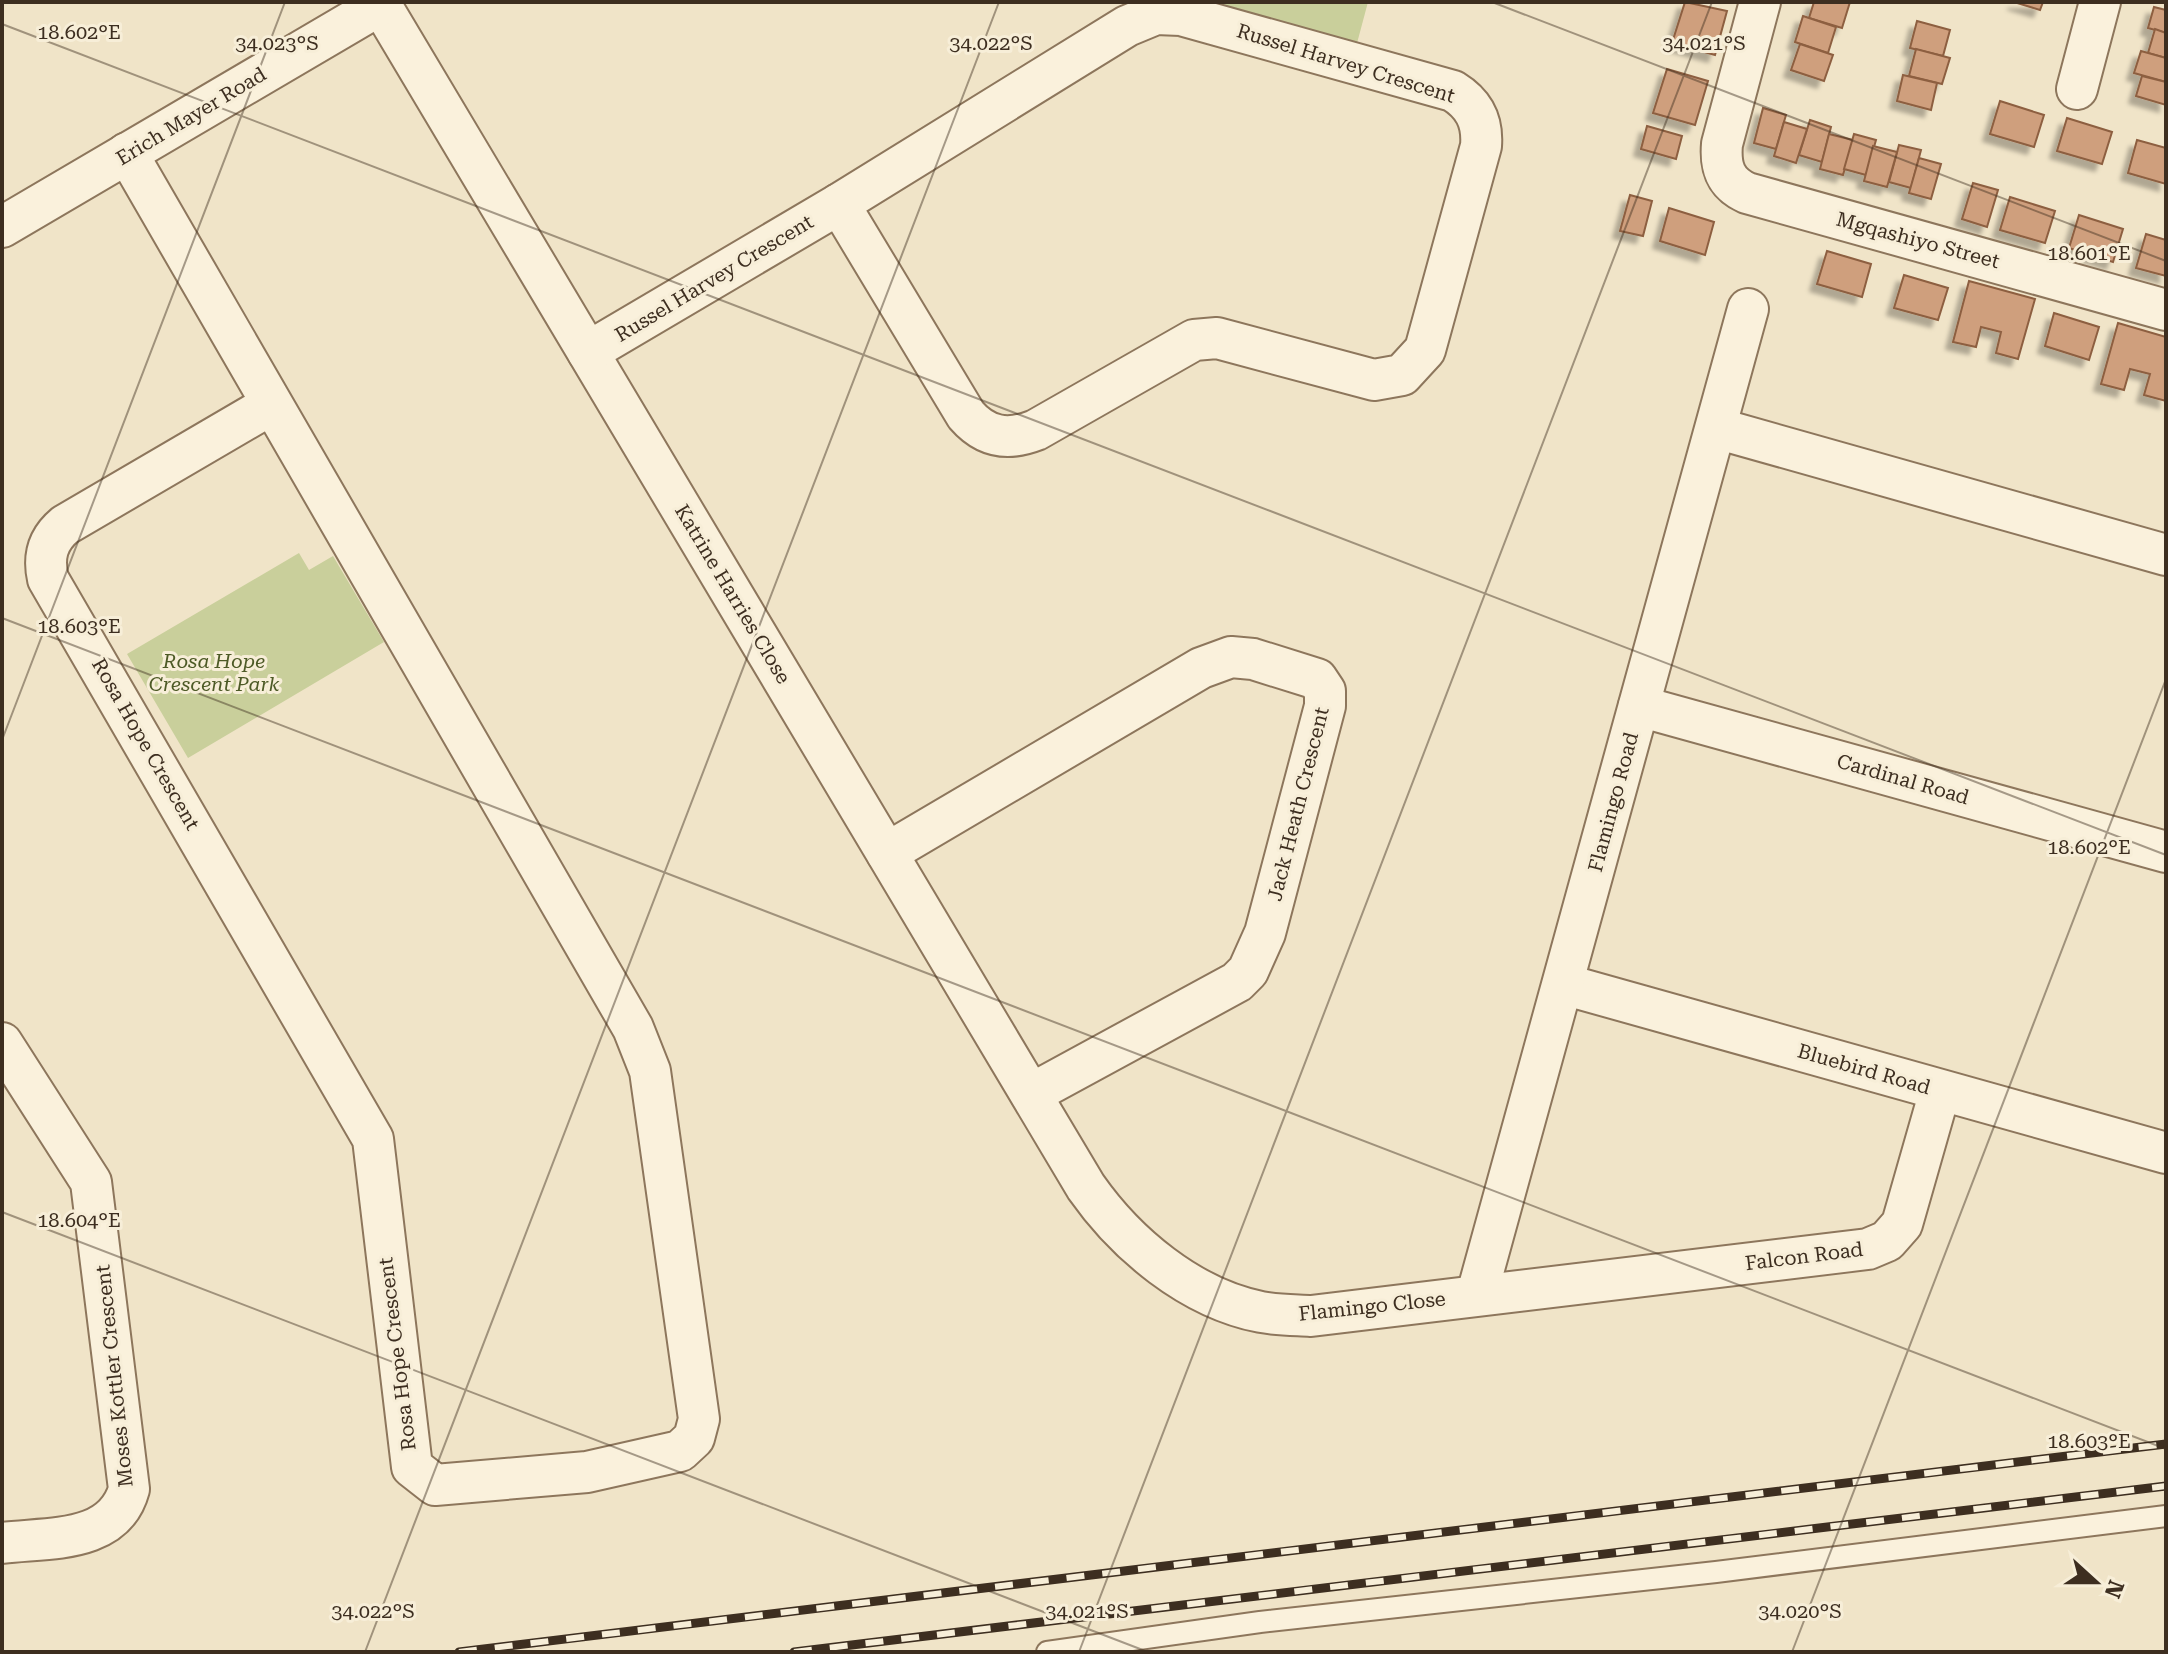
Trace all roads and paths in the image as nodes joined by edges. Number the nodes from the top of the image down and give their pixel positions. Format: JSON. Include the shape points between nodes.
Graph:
{"nodes":[{"id":1,"x":1760,"y":2,"type":"edge"},
{"id":2,"x":2100,"y":2,"type":"edge"},
{"id":3,"x":379,"y":3,"type":"edge"},
{"id":4,"x":2077,"y":89,"type":"dead end"},
{"id":5,"x":127,"y":153,"type":"junction"},
{"id":6,"x":839,"y":204,"type":"junction"},
{"id":7,"x":2,"y":227,"type":"edge"},
{"id":8,"x":1748,"y":309,"type":"dead end"},
{"id":9,"x":2166,"y":310,"type":"edge"},
{"id":10,"x":588,"y":352,"type":"junction"},
{"id":11,"x":272,"y":404,"type":"junction"},
{"id":12,"x":1716,"y":428,"type":"junction"},
{"id":13,"x":2166,"y":555,"type":"edge"},
{"id":14,"x":1639,"y":706,"type":"junction"},
{"id":15,"x":2166,"y":852,"type":"edge"},
{"id":16,"x":887,"y":853,"type":"junction"},
{"id":17,"x":1563,"y":984,"type":"junction"},
{"id":18,"x":2,"y":1043,"type":"edge"},
{"id":19,"x":1940,"y":1091,"type":"junction"},
{"id":20,"x":1031,"y":1094,"type":"junction"},
{"id":21,"x":2166,"y":1153,"type":"edge"},
{"id":22,"x":1086,"y":1187,"type":"joint"},
{"id":23,"x":1607,"y":1279,"type":"joint"},
{"id":24,"x":1477,"y":1294,"type":"junction"},
{"id":25,"x":2166,"y":1516,"type":"edge"},
{"id":26,"x":2,"y":1543,"type":"edge"},
{"id":27,"x":1047,"y":1652,"type":"edge"}],
"edges":[{"from":1,"to":9,"type":"street","name":"Mgqashiyo Street","via":[[1722,144],[1724,173],[1733,186]]},
{"from":2,"to":4,"type":"street"},
{"from":3,"to":5,"type":"street","name":"Erich Mayer Road"},
{"from":3,"to":10,"type":"street","name":"Katrine Harries Close"},
{"from":5,"to":7,"type":"street","name":"Erich Mayer Road"},
{"from":5,"to":11,"type":"street","name":"Rosa Hope Crescent"},
{"from":6,"to":6,"type":"street","name":"Russel Harvey Crescent","via":[[966,415],[986,433],[1012,437],[1036,430],[1182,345],[1207,337],[1374,380],[1402,375],[1425,350],[1482,132],[1471,106],[1453,91],[1181,15],[1156,14],[1127,26]]},
{"from":6,"to":10,"type":"street","name":"Russel Harvey Crescent"},
{"from":8,"to":12,"type":"street","name":"Flamingo Road"},
{"from":10,"to":16,"type":"street","name":"Katrine Harries Close"},
{"from":11,"to":11,"type":"street","name":"Rosa Hope Crescent","via":[[633,1028],[650,1071],[699,1419],[694,1438],[680,1451],[587,1472],[435,1485],[412,1467],[373,1139],[48,579],[49,543],[65,525]]},
{"from":12,"to":13,"type":"street"},
{"from":12,"to":14,"type":"street","name":"Flamingo Road"},
{"from":14,"to":15,"type":"street","name":"Cardinal Road"},
{"from":14,"to":17,"type":"street","name":"Flamingo Road"},
{"from":16,"to":20,"type":"street","name":"Katrine Harries Close"},
{"from":16,"to":20,"type":"street","name":"Jack Heath Crescent","via":[[1201,668],[1231,657],[1253,659],[1317,679],[1325,691],[1265,933],[1248,971],[1237,982]]},
{"from":17,"to":19,"type":"street","name":"Bluebird Road"},
{"from":17,"to":24,"type":"street","name":"Flamingo Road"},
{"from":18,"to":26,"type":"street","name":"Moses Kottler Crescent","via":[[91,1182],[129,1489],[119,1513],[93,1532]]},
{"from":19,"to":21,"type":"street","name":"Bluebird Road"},
{"from":19,"to":23,"type":"street","name":"Falcon Road","via":[[1910,1205],[1887,1241],[1868,1249]]},
{"from":20,"to":22,"type":"street","name":"Katrine Harries Close"},
{"from":22,"to":24,"type":"street","name":"Flamingo Close","via":[[1133,1244],[1219,1297],[1259,1311],[1311,1316]]},
{"from":23,"to":24,"type":"street","name":"Flamingo Close"},
{"from":25,"to":27,"type":"lane","via":[[1260,1622]]}]}
